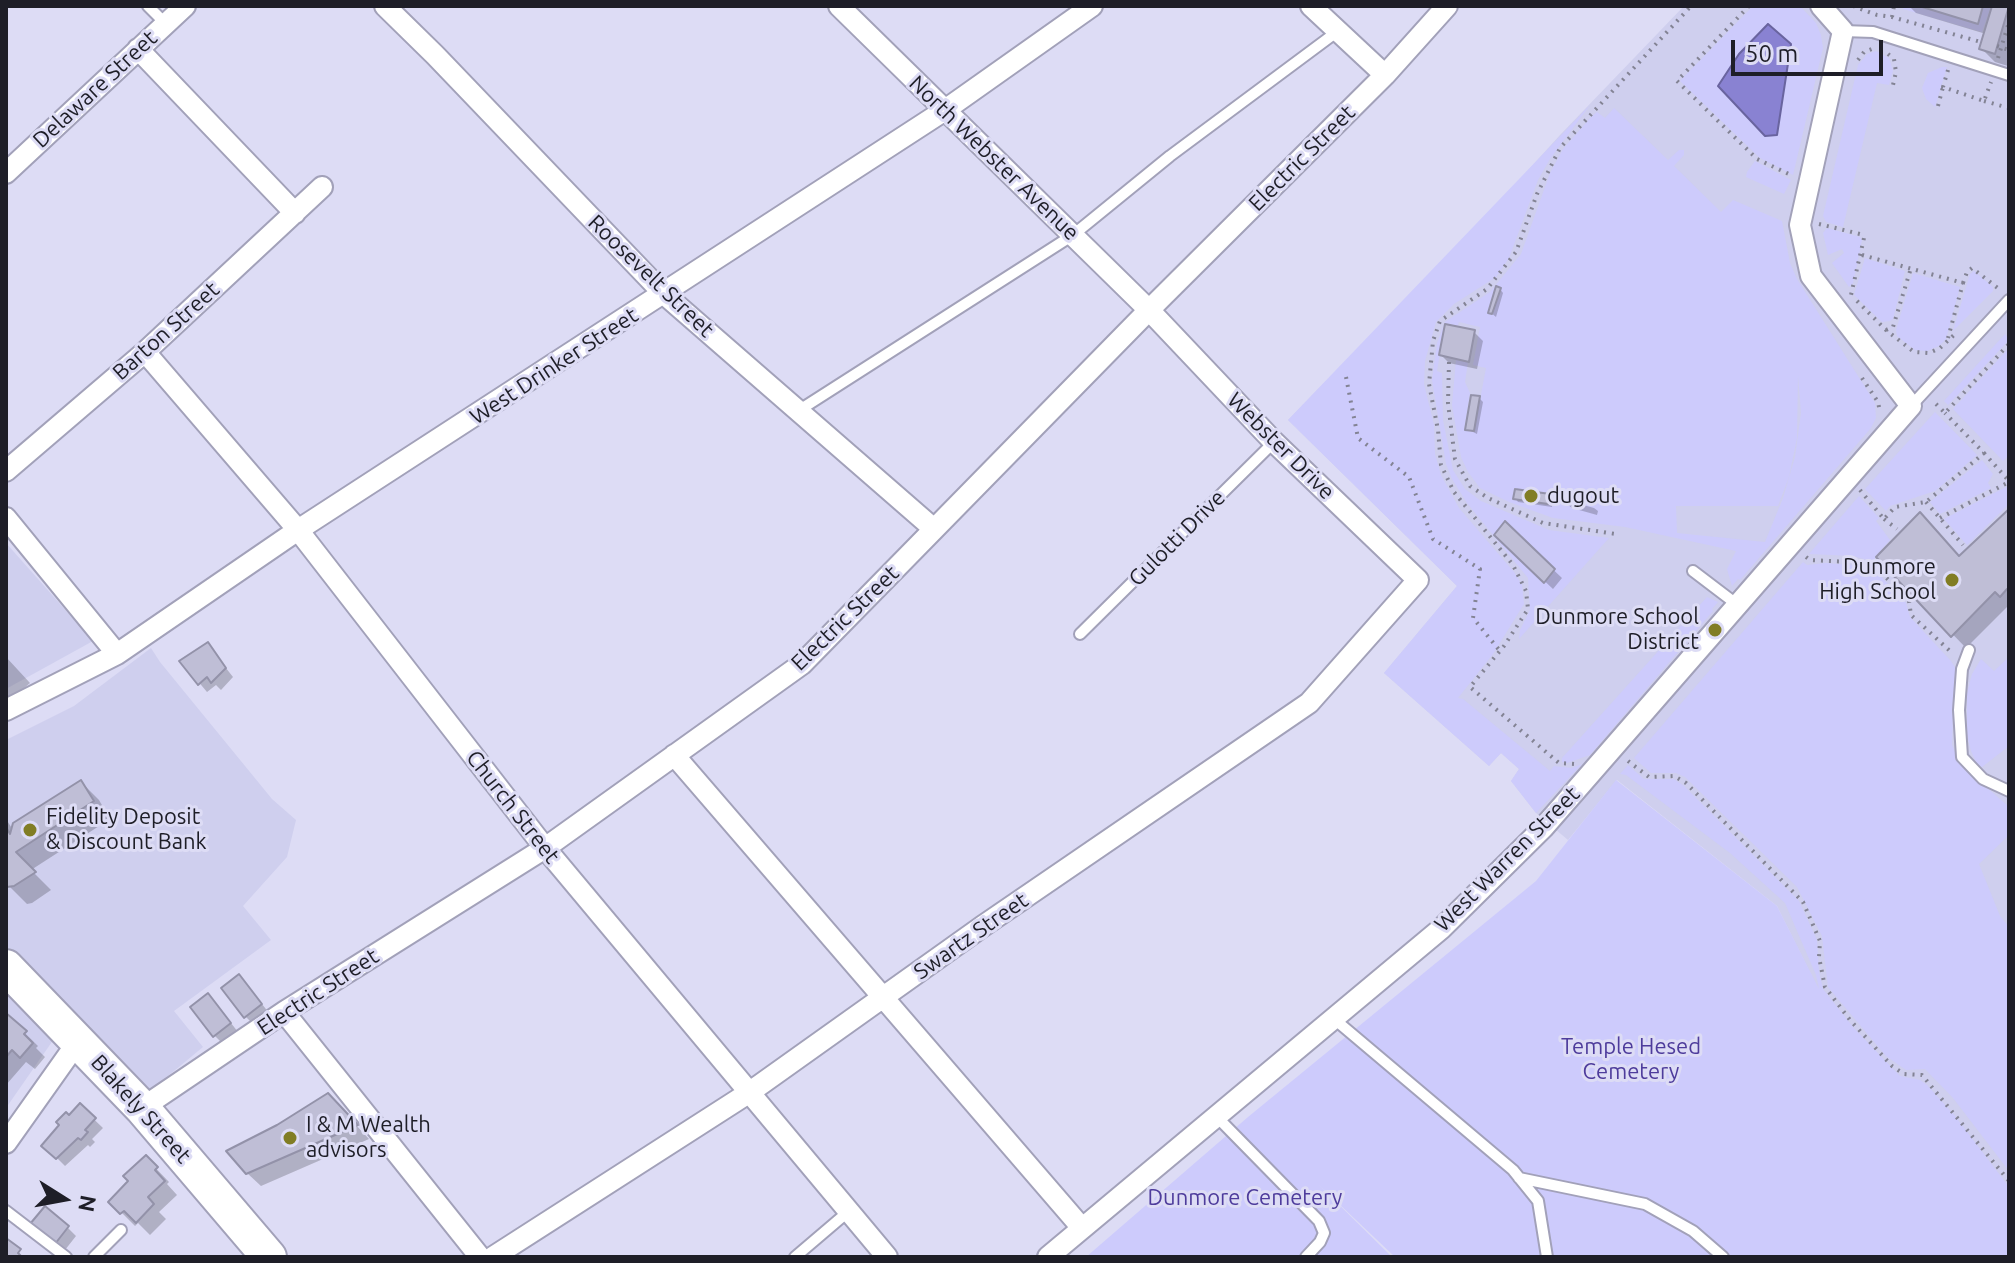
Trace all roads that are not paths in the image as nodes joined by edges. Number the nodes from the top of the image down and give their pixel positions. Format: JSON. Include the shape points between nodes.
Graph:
{"nodes":[{"id":1,"x":148,"y":6,"type":"edge"},
{"id":2,"x":185,"y":6,"type":"edge"},
{"id":3,"x":385,"y":6,"type":"edge"},
{"id":4,"x":839,"y":6,"type":"edge"},
{"id":5,"x":1092,"y":6,"type":"edge"},
{"id":6,"x":1311,"y":6,"type":"edge"},
{"id":7,"x":1447,"y":6,"type":"edge"},
{"id":8,"x":1821,"y":6,"type":"edge"},
{"id":9,"x":166,"y":24,"type":"junction"},
{"id":10,"x":1338,"y":31,"type":"junction"},
{"id":11,"x":1843,"y":31,"type":"junction"},
{"id":12,"x":138,"y":49,"type":"junction"},
{"id":13,"x":1385,"y":75,"type":"junction"},
{"id":14,"x":2009,"y":75,"type":"edge"},
{"id":15,"x":945,"y":110,"type":"junction"},
{"id":16,"x":6,"y":173,"type":"edge"},
{"id":17,"x":322,"y":187,"type":"dead end"},
{"id":18,"x":295,"y":213,"type":"junction"},
{"id":19,"x":1073,"y":235,"type":"junction"},
{"id":20,"x":664,"y":294,"type":"junction"},
{"id":21,"x":2009,"y":300,"type":"edge"},
{"id":22,"x":1149,"y":310,"type":"junction"},
{"id":23,"x":145,"y":352,"type":"junction"},
{"id":24,"x":1911,"y":406,"type":"junction"},
{"id":25,"x":798,"y":411,"type":"junction"},
{"id":26,"x":1274,"y":442,"type":"junction"},
{"id":27,"x":6,"y":471,"type":"edge"},
{"id":28,"x":6,"y":518,"type":"edge"},
{"id":29,"x":934,"y":529,"type":"junction"},
{"id":30,"x":298,"y":530,"type":"junction"},
{"id":31,"x":1693,"y":571,"type":"dead end"},
{"id":32,"x":1418,"y":580,"type":"joint"},
{"id":33,"x":1739,"y":606,"type":"junction"},
{"id":34,"x":1080,"y":634,"type":"dead end"},
{"id":35,"x":1969,"y":650,"type":"road end"},
{"id":36,"x":117,"y":654,"type":"junction"},
{"id":37,"x":6,"y":710,"type":"edge"},
{"id":38,"x":674,"y":755,"type":"junction"},
{"id":39,"x":2009,"y":791,"type":"edge"},
{"id":40,"x":545,"y":848,"type":"junction"},
{"id":41,"x":6,"y":967,"type":"edge"},
{"id":42,"x":885,"y":996,"type":"junction"},
{"id":43,"x":284,"y":1012,"type":"junction"},
{"id":44,"x":1333,"y":1018,"type":"junction"},
{"id":45,"x":79,"y":1040,"type":"junction"},
{"id":46,"x":750,"y":1092,"type":"junction"},
{"id":47,"x":142,"y":1108,"type":"junction"},
{"id":48,"x":1216,"y":1116,"type":"junction"},
{"id":49,"x":6,"y":1143,"type":"edge"},
{"id":50,"x":1519,"y":1178,"type":"junction"},
{"id":51,"x":6,"y":1211,"type":"edge"},
{"id":52,"x":849,"y":1211,"type":"junction"},
{"id":53,"x":1082,"y":1228,"type":"junction"},
{"id":54,"x":121,"y":1230,"type":"dead end"},
{"id":55,"x":66,"y":1257,"type":"edge"},
{"id":56,"x":94,"y":1257,"type":"edge"},
{"id":57,"x":269,"y":1257,"type":"edge"},
{"id":58,"x":480,"y":1257,"type":"edge"},
{"id":59,"x":493,"y":1257,"type":"edge"},
{"id":60,"x":795,"y":1257,"type":"edge"},
{"id":61,"x":887,"y":1257,"type":"edge"},
{"id":62,"x":1048,"y":1257,"type":"edge"},
{"id":63,"x":1306,"y":1257,"type":"edge"},
{"id":64,"x":1547,"y":1257,"type":"edge"},
{"id":65,"x":1723,"y":1257,"type":"edge"}],
"edges":[{"from":1,"to":9,"type":"lane"},
{"from":2,"to":9,"type":"street","name":"Delaware Street"},
{"from":3,"to":20,"type":"street","name":"Roosevelt Street"},
{"from":4,"to":15,"type":"street","name":"North Webster Avenue"},
{"from":5,"to":15,"type":"street","name":"West Drinker Street"},
{"from":6,"to":10,"type":"street"},
{"from":7,"to":13,"type":"street","name":"Electric Street"},
{"from":8,"to":11,"type":"street"},
{"from":9,"to":12,"type":"street","name":"Delaware Street"},
{"from":10,"to":13,"type":"street"},
{"from":10,"to":19,"type":"lane"},
{"from":11,"to":14,"type":"lane","via":[[1873,32]]},
{"from":11,"to":24,"type":"street","via":[[1800,225],[1811,276]]},
{"from":12,"to":16,"type":"street","name":"Delaware Street"},
{"from":12,"to":18,"type":"street"},
{"from":13,"to":22,"type":"street","name":"Electric Street"},
{"from":15,"to":19,"type":"street","name":"North Webster Avenue"},
{"from":15,"to":20,"type":"street","name":"West Drinker Street"},
{"from":17,"to":18,"type":"street","name":"Barton Street"},
{"from":18,"to":23,"type":"street","name":"Barton Street"},
{"from":19,"to":22,"type":"street","name":"North Webster Avenue"},
{"from":19,"to":25,"type":"lane"},
{"from":20,"to":25,"type":"street","name":"Roosevelt Street"},
{"from":20,"to":30,"type":"street","name":"West Drinker Street"},
{"from":21,"to":24,"type":"lane"},
{"from":22,"to":26,"type":"street","name":"Webster Drive"},
{"from":22,"to":29,"type":"street","name":"Electric Street"},
{"from":23,"to":27,"type":"street","name":"Barton Street"},
{"from":23,"to":30,"type":"street","name":"Church Street"},
{"from":24,"to":33,"type":"street","name":"West Warren Street"},
{"from":25,"to":29,"type":"street","name":"Roosevelt Street"},
{"from":26,"to":32,"type":"street","name":"Webster Drive"},
{"from":26,"to":34,"type":"lane","name":"Gulotti Drive"},
{"from":28,"to":36,"type":"street"},
{"from":29,"to":38,"type":"street","name":"Electric Street","via":[[802,664]]},
{"from":30,"to":36,"type":"street","name":"West Drinker Street"},
{"from":30,"to":40,"type":"street","name":"Church Street"},
{"from":31,"to":33,"type":"lane"},
{"from":32,"to":42,"type":"street","name":"Swartz Street","via":[[1309,703]]},
{"from":33,"to":44,"type":"street","name":"West Warren Street","via":[[1543,828],[1442,928]]},
{"from":35,"to":39,"type":"lane","via":[[1959,710],[1962,757],[1983,779]]},
{"from":36,"to":37,"type":"street","name":"West Drinker Street"},
{"from":38,"to":40,"type":"street","name":"Electric Street"},
{"from":38,"to":42,"type":"street"},
{"from":40,"to":43,"type":"street","name":"Electric Street"},
{"from":40,"to":46,"type":"street","name":"Church Street"},
{"from":41,"to":45,"type":"main road","name":"Blakely Street"},
{"from":42,"to":46,"type":"street","name":"Swartz Street"},
{"from":42,"to":53,"type":"street"},
{"from":43,"to":47,"type":"street","name":"Electric Street"},
{"from":43,"to":58,"type":"street"},
{"from":44,"to":48,"type":"street","name":"West Warren Street"},
{"from":44,"to":50,"type":"lane"},
{"from":45,"to":47,"type":"main road","name":"Blakely Street"},
{"from":45,"to":49,"type":"street"},
{"from":46,"to":52,"type":"street","name":"Church Street"},
{"from":46,"to":59,"type":"street","name":"Swartz Street"},
{"from":47,"to":57,"type":"main road","name":"Blakely Street"},
{"from":48,"to":53,"type":"street","name":"West Warren Street"},
{"from":48,"to":63,"type":"lane","via":[[1319,1221],[1324,1233]]},
{"from":50,"to":64,"type":"lane","via":[[1538,1201]]},
{"from":50,"to":65,"type":"lane","via":[[1645,1204],[1693,1231]]},
{"from":51,"to":55,"type":"lane"},
{"from":52,"to":60,"type":"lane"},
{"from":52,"to":61,"type":"street","name":"Church Street"},
{"from":53,"to":62,"type":"street","name":"West Warren Street"},
{"from":54,"to":56,"type":"lane"}]}
